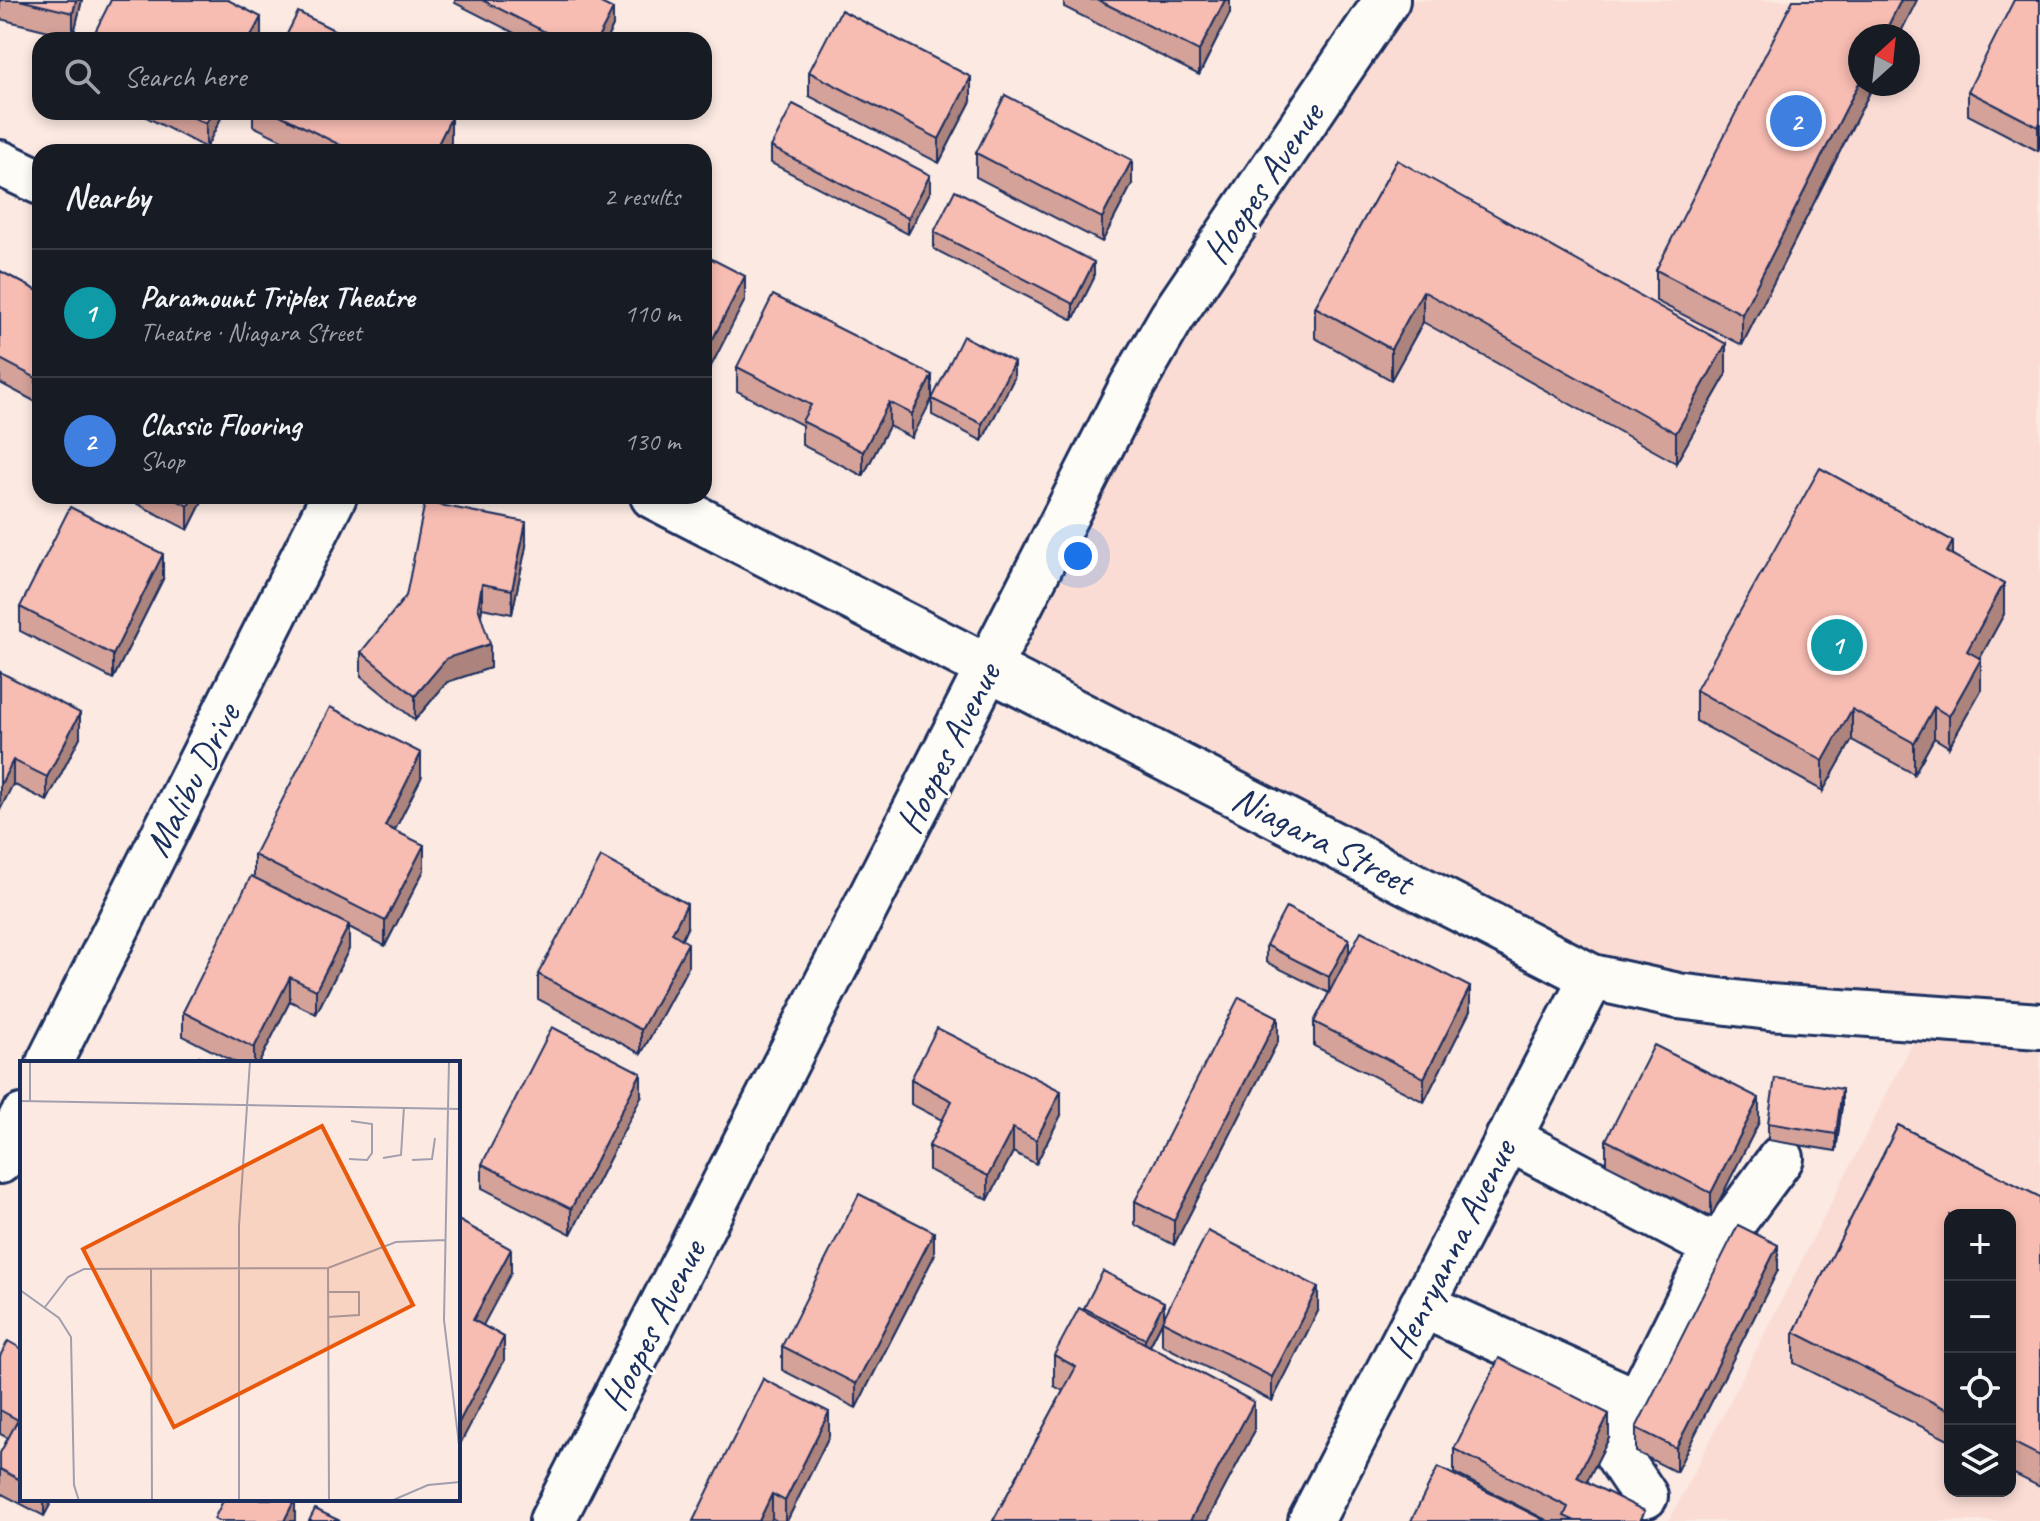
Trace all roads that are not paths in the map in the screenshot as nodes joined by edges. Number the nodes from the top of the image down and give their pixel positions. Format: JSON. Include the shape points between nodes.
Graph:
{"nodes":[{"id":1,"x":1387,"y":0,"type":"edge"},
{"id":2,"x":0,"y":163,"type":"edge"},
{"id":3,"x":32,"y":178,"type":"edge"},
{"id":4,"x":330,"y":504,"type":"edge"},
{"id":5,"x":669,"y":504,"type":"edge"},
{"id":6,"x":989,"y":669,"type":"junction"},
{"id":7,"x":1592,"y":977,"type":"junction"},
{"id":8,"x":2040,"y":1026,"type":"edge"},
{"id":9,"x":50,"y":1061,"type":"edge"},
{"id":10,"x":20,"y":1121,"type":"edge"},
{"id":11,"x":1508,"y":1138,"type":"junction"},
{"id":12,"x":1781,"y":1158,"type":"dead end"},
{"id":13,"x":0,"y":1161,"type":"edge"},
{"id":14,"x":1715,"y":1247,"type":"junction"},
{"id":15,"x":1422,"y":1305,"type":"junction"},
{"id":16,"x":1638,"y":1402,"type":"junction"},
{"id":17,"x":1645,"y":1496,"type":"dead end"},
{"id":18,"x":552,"y":1521,"type":"edge"},
{"id":19,"x":1311,"y":1521,"type":"edge"}],
"edges":[{"from":1,"to":6,"type":"street","name":"Hoopes Avenue","via":[[1172,317]]},
{"from":2,"to":3,"type":"street"},
{"from":4,"to":9,"type":"street","name":"Malibu Drive"},
{"from":5,"to":6,"type":"street","name":"Niagara Street"},
{"from":6,"to":7,"type":"street","name":"Niagara Street"},
{"from":6,"to":18,"type":"street","name":"Hoopes Avenue"},
{"from":7,"to":8,"type":"street","name":"Niagara Street","via":[[1678,996],[1769,1007]]},
{"from":7,"to":11,"type":"street","name":"Henryanna Avenue"},
{"from":10,"to":13,"type":"street"},
{"from":11,"to":14,"type":"street"},
{"from":11,"to":15,"type":"street","name":"Henryanna Avenue"},
{"from":12,"to":14,"type":"street"},
{"from":14,"to":16,"type":"street"},
{"from":15,"to":16,"type":"street"},
{"from":15,"to":19,"type":"street","name":"Henryanna Avenue"},
{"from":16,"to":17,"type":"street","via":[[1617,1454]]}]}
